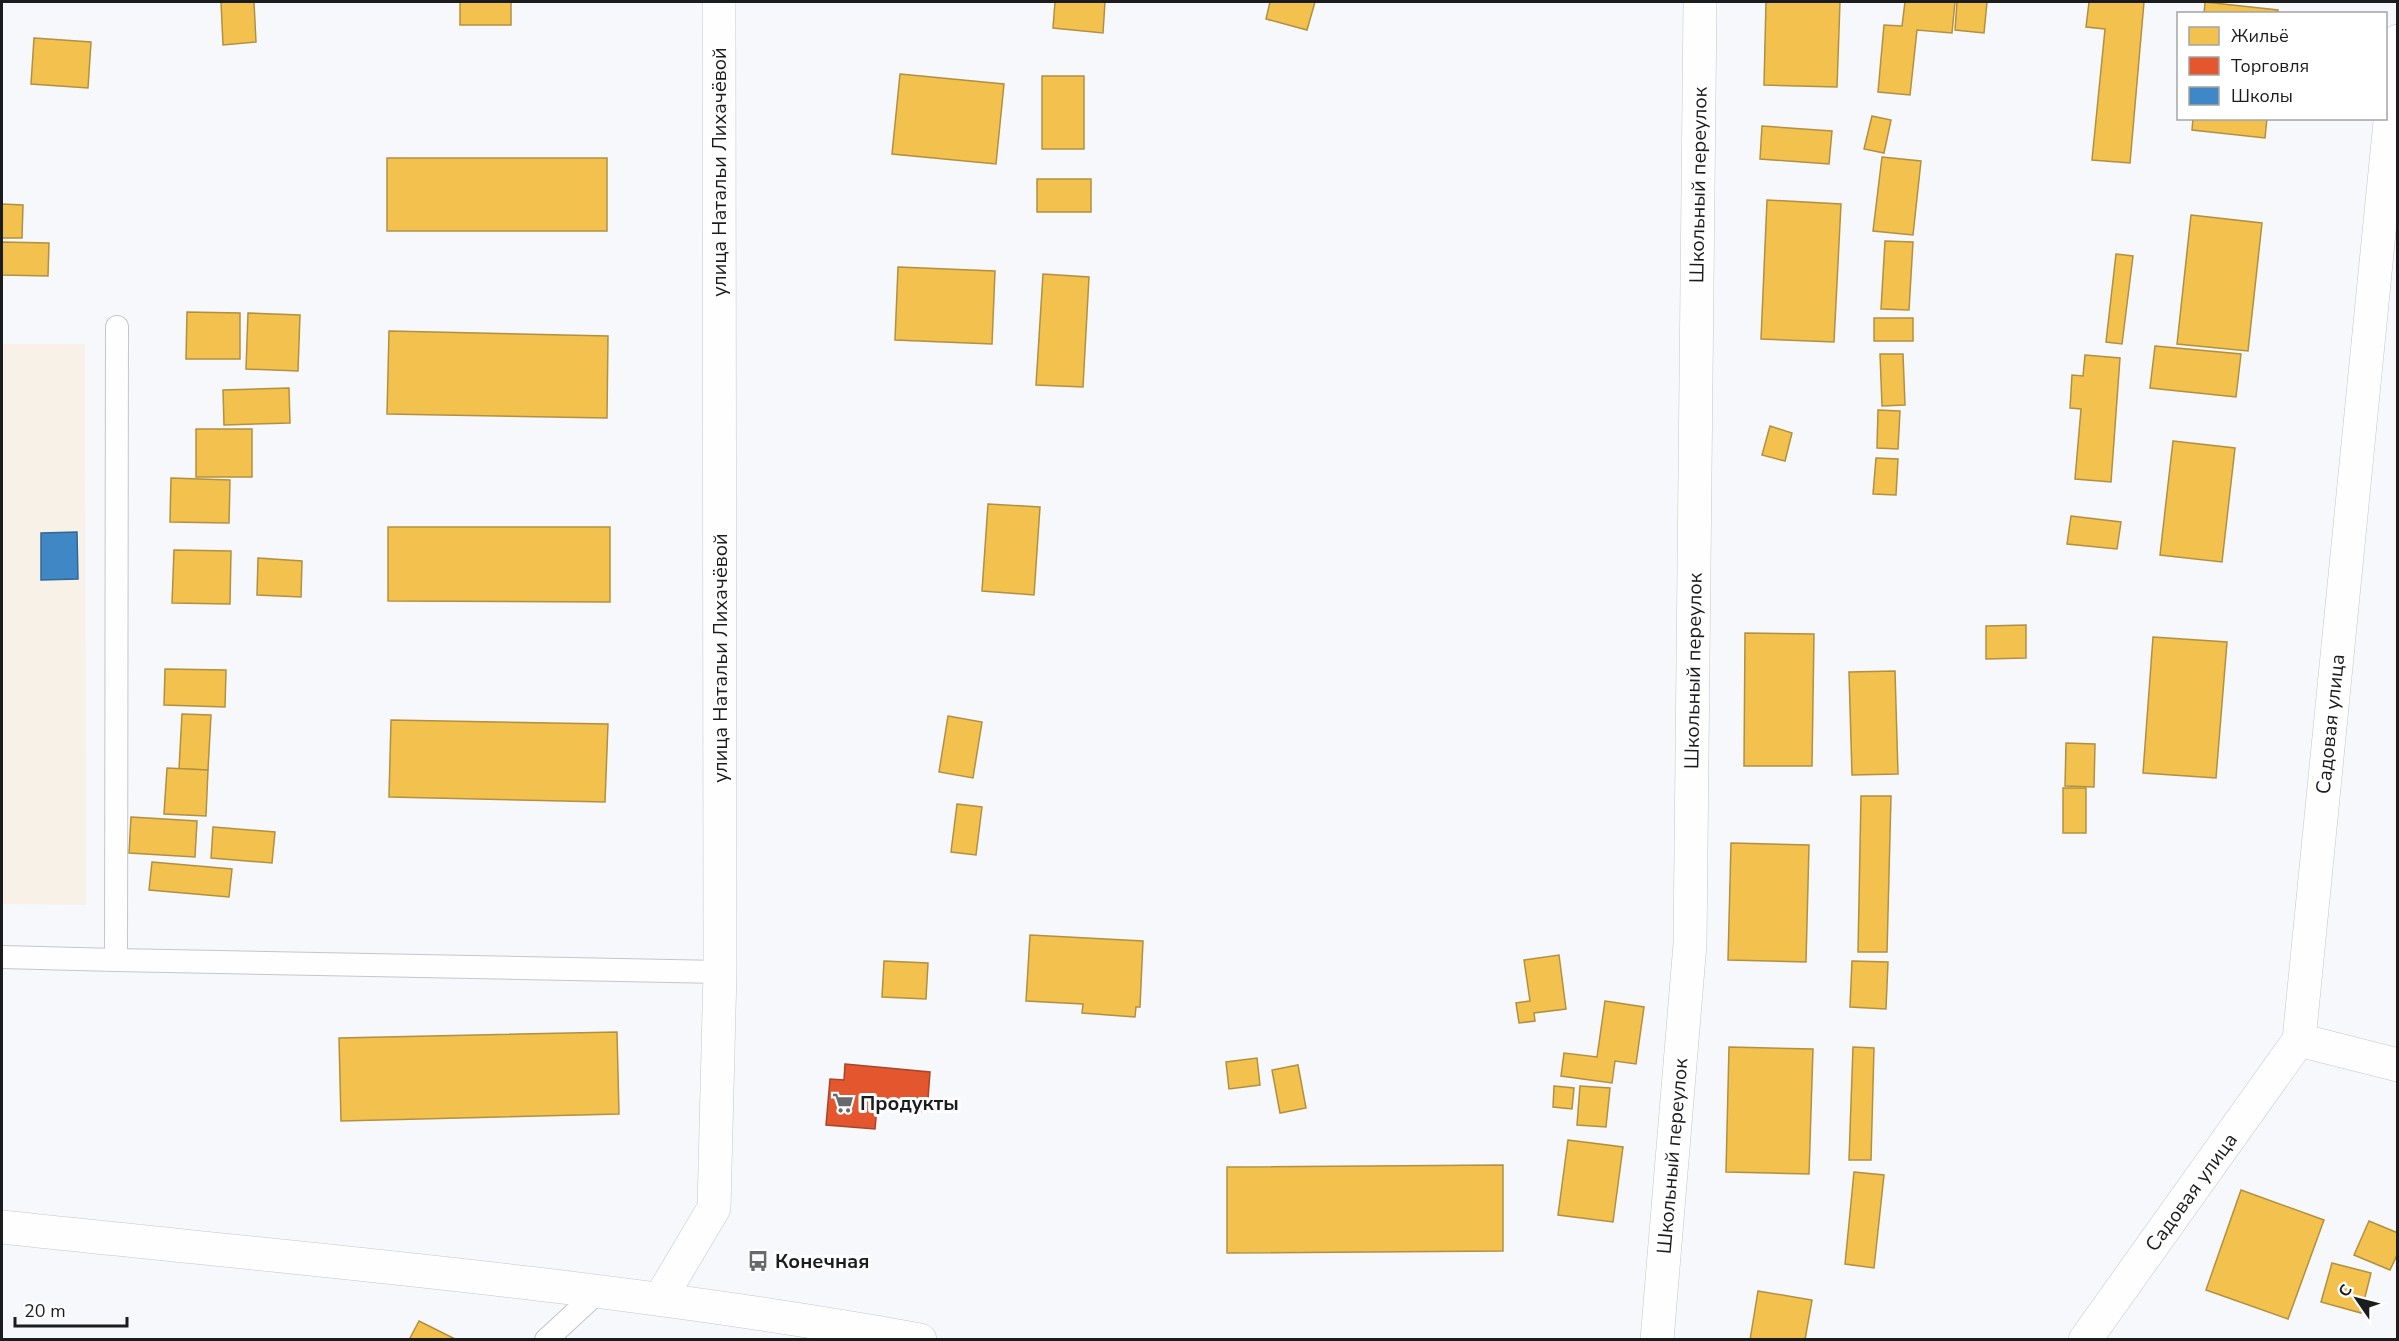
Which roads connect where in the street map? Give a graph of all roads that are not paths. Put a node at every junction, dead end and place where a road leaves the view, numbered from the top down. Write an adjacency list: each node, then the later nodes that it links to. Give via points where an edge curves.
1 (719, 2): 7 (street, улица Натальи Лихачёвой)
2 (1700, 2): 15 (street, Школьный переулок, via 1689,944)
3 (2397, 41): 8 (street, Садовая улица)
4 (117, 327): 6 (lane)
5 (2, 957): 6 (lane)
6 (116, 960): 7 (lane)
7 (720, 972): 12 (street, улица Натальи Лихачёвой, via 714,1208)
8 (2300, 1040): 9 (street); 16 (street, Садовая улица)
9 (2397, 1065)
10 (2, 1227): 11 (street)
11 (600, 1290): 12 (street); 13 (lane)
12 (660, 1299): 14 (street)
13 (546, 1340)
14 (920, 1340)
15 (1658, 1340)
16 (2085, 1340)

